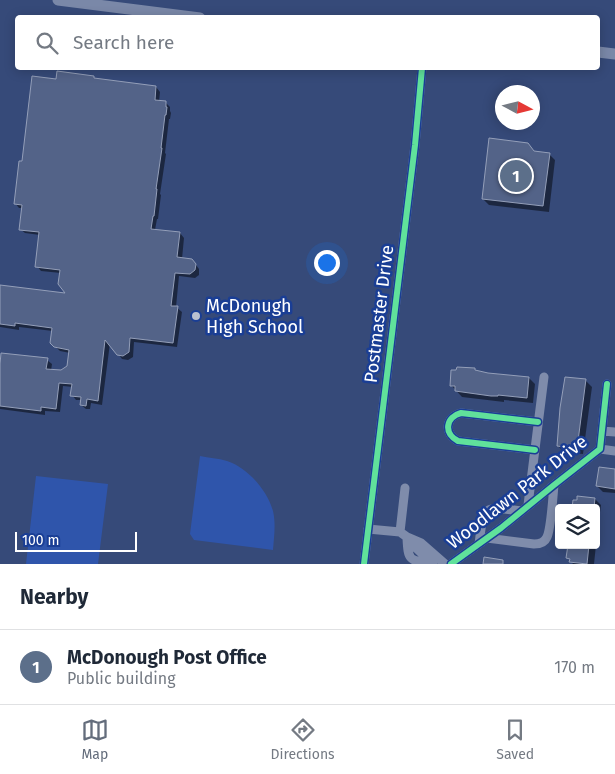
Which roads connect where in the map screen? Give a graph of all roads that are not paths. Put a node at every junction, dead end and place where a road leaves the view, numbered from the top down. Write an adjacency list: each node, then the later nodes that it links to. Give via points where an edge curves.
1 (58, 0): 2 (main road)
2 (105, 3): 3 (main road)
3 (181, 15)
4 (600, 52): 5 (main road)
5 (615, 54)
6 (422, 70): 18 (street, Postmaster Drive)
7 (544, 377): 9 (street, Woodlawn Park Drive)
8 (607, 384): 10 (street, Woodlawn Park Drive)
9 (538, 422): 13 (street, Woodlawn Park Drive); 13 (street, Woodlawn Park Drive, via 461,413 453,417 448,426 451,436 460,442)
10 (602, 431): 11 (street, Woodlawn Park Drive); 12 (street, Woodlawn Park Drive)
11 (615, 432)
12 (600, 449): 14 (street, Woodlawn Park Drive); 15 (street, Woodlawn Park Drive)
13 (535, 450): 17 (street, Woodlawn Park Drive)
14 (615, 451)
15 (554, 485): 17 (street, Woodlawn Park Drive); 20 (street, Woodlawn Park Drive, via 549,533 544,541 534,544)
16 (406, 488): 19 (street)
17 (525, 508): 20 (street, Woodlawn Park Drive); 21 (street, Woodlawn Park Drive, via 488,510 482,517)
18 (368, 529): 19 (street, Woodlawn Park Drive); 23 (street, Postmaster Drive)
19 (403, 535): 22 (street, Woodlawn Park Drive); 24 (street, Woodlawn Park Drive, via 421,542)
20 (487, 538): 21 (street, Woodlawn Park Drive)
21 (478, 544): 25 (street, Woodlawn Park Drive)
22 (432, 563)
23 (364, 564)
24 (445, 564)
25 (451, 564)

